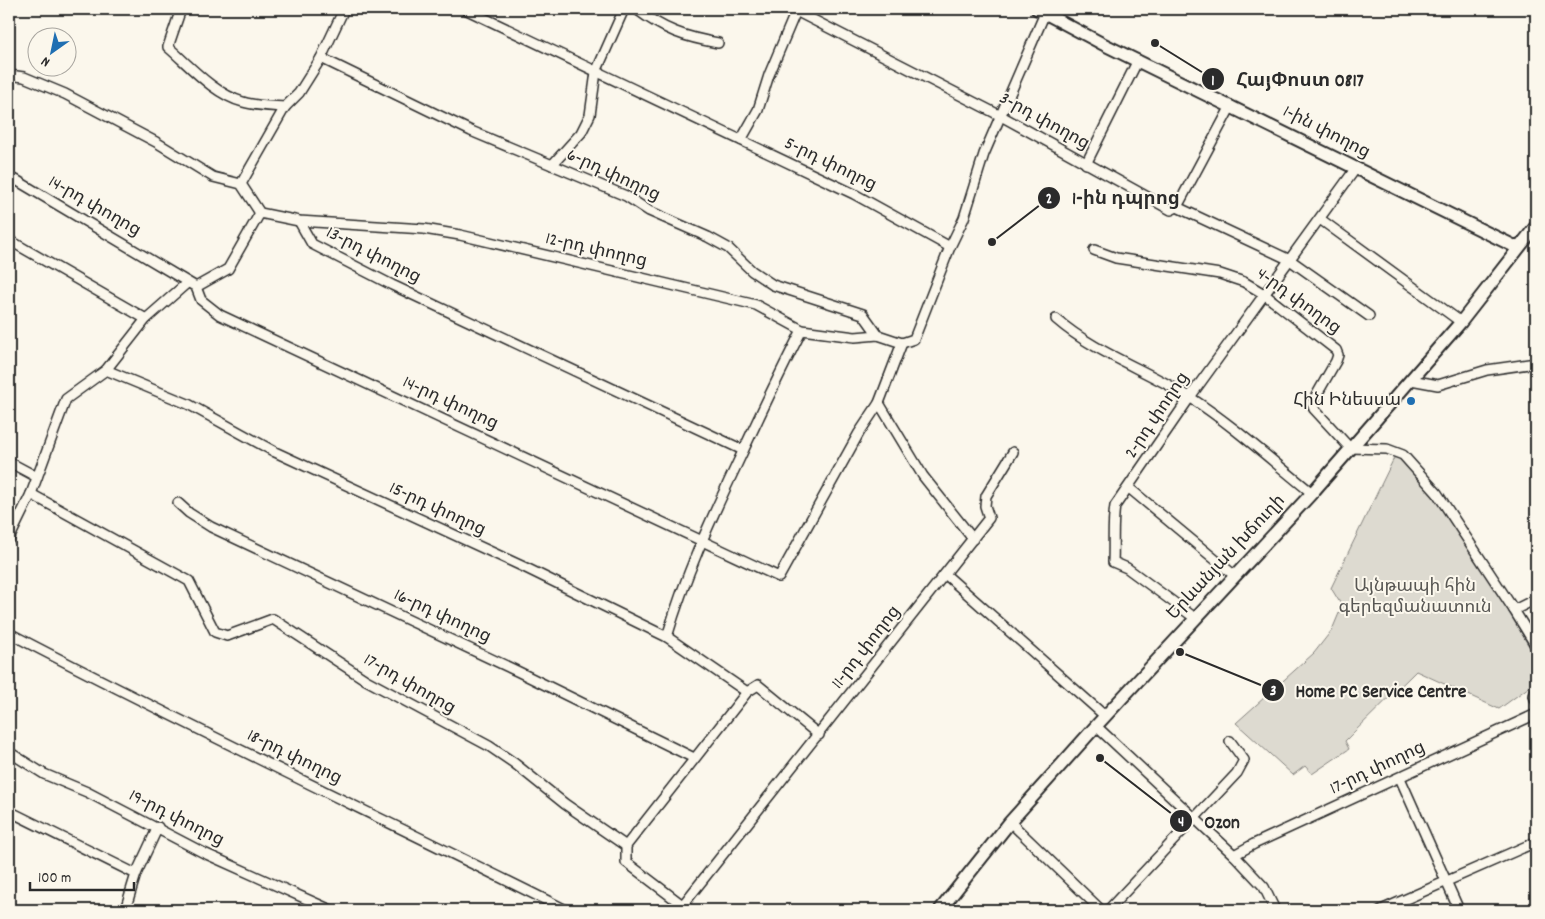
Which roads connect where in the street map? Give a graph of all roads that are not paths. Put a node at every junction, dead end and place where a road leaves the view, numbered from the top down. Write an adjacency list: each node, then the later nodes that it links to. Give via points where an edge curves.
1 (181, 9): 14 (street, via 168,47 231,98 244,103)
2 (344, 9): 9 (street)
3 (466, 9): 11 (street, 5-րդ փողոց)
4 (624, 9): 11 (street)
5 (636, 9): 8 (street, via 679,35)
6 (794, 10): 15 (street, 3-րդ փողոց); 16 (street, via 758,110)
7 (1041, 10): 10 (main road, 1-ին փողոց); 15 (street)
8 (718, 43)
9 (321, 58): 14 (street); 18 (street, 6-րդ փողոց, via 471,131)
10 (1138, 60): 13 (main road, 1-ին փողոց); 17 (street)
11 (596, 72): 16 (street, 5-րդ փողոց); 18 (street, via 590,115 581,133)
12 (9, 75): 21 (street, via 65,94 156,142 213,177)
13 (1231, 106): 19 (main road, 1-ին փողոց); 22 (street)
14 (286, 107): 21 (street)
15 (1001, 116): 17 (street, 3-րդ փողոց); 28 (street, via 984,154 964,218)
16 (741, 140): 28 (street, 5-րդ փողոց, via 854,194)
17 (1086, 164): 22 (street, 3-րդ փողոց, via 1170,210)
18 (552, 165): 40 (street, 6-րդ փողոց, via 708,236 773,285 863,314)
19 (1356, 168): 24 (street, 2-րդ փողոց); 29 (main road, 1-ին փողոց)
20 (9, 178): 32 (street, 14-րդ փողոց)
21 (241, 184): 23 (street)
22 (1178, 206): 31 (street)
23 (260, 212): 25 (street); 33 (street, via 228,269)
24 (1320, 218): 31 (street, 2-րդ փողոց); 38 (street)
25 (299, 221): 39 (street, 12-րդ փողոց, via 424,229 460,235 756,305); 48 (street, 13-րդ փողոց, via 312,244)
26 (1536, 226): 29 (main road, Երևանյան խճուղի)
27 (9, 240): 37 (street)
28 (950, 247): 41 (street, via 914,339)
29 (1518, 248): 38 (main road, Երևանյան խճուղի)
30 (1094, 250): 34 (street, 4-րդ փողոց, via 1116,258 1220,274 1244,282)
31 (1290, 260): 34 (street, 2-րդ փողոց); 35 (street)
32 (187, 283): 33 (street, 14-րդ փողոց); 37 (street)
33 (196, 287): 58 (street, 14-րդ փողոց, via 201,300 220,315 571,478)
34 (1264, 294): 45 (street, 2-րդ փողոց); 47 (street, 4-րդ փողոց, via 1336,350 1336,361 1312,403)
35 (1369, 316)
36 (1056, 319): 45 (street, via 1103,351)
37 (146, 320): 43 (street)
38 (1461, 322): 44 (main road, Երևանյան խճուղի)
39 (802, 330): 40 (street, 12-րդ փողոց, via 855,336); 48 (street)
40 (878, 335): 41 (street)
41 (902, 343): 46 (street)
42 (1536, 363): 44 (street, via 1487,370 1438,385)
43 (106, 370): 51 (street, via 66,399); 65 (street, 15-րդ փողոց, via 188,404 275,452)
44 (1411, 380): 47 (main road, Երևանյան խճուղի)
45 (1190, 397): 52 (street, 2-րդ փողոց); 53 (street)
46 (879, 403): 57 (street, via 923,476); 58 (street, 14-րդ փողոց, via 779,577)
47 (1350, 448): 53 (main road, Երևանյան խճուղի); 62 (street, via 1387,449 1403,456 1437,493)
48 (743, 450): 58 (street)
49 (1013, 452): 57 (street, 11-րդ փողոց, via 986,496 988,518)
50 (9, 462): 51 (street)
51 (37, 477): 54 (street)
52 (1129, 488): 60 (street); 63 (street, 2-րդ փողոց, via 1116,506 1112,526 1113,562 1127,568)
53 (1312, 493): 60 (main road, Երևանյան խճուղի)
54 (31, 494): 56 (street); 83 (street, 17-րդ փողոց, via 189,581 215,632 227,636 273,619 366,680 489,746)
55 (178, 503): 76 (street, 16-րդ փողոց, via 189,514 211,526)
56 (9, 539)
57 (973, 539): 59 (street, 11-րդ փողոց)
58 (700, 542): 65 (street, via 680,590)
59 (945, 574): 71 (street); 73 (street, 11-րդ փողոց)
60 (1235, 576): 63 (main road, Երևանյան խճուղի)
61 (1536, 599): 62 (street)
62 (1514, 610): 66 (street)
63 (1195, 618): 71 (main road, Երևանյան խճուղի)
64 (9, 632): 90 (street, 18-րդ փողոց, via 239,750 382,817)
65 (667, 636): 68 (street, 15-րդ փողոց)
66 (1536, 646)
67 (1536, 690): 69 (street)
68 (747, 692): 73 (street, via 758,685); 76 (street)
69 (1536, 701)
70 (1536, 714): 77 (street, 17-րդ փողոց)
71 (1105, 716): 72 (main road, Երևանյան խճուղի)
72 (1096, 726): 79 (street); 80 (main road, Երևանյան խճուղի)
73 (819, 735): 87 (street, 11-րդ փողոց)
74 (1230, 741): 79 (street, via 1244,760 1237,773)
75 (9, 752): 81 (street, 19-րդ փողոց, via 44,774)
76 (694, 758): 83 (street)
77 (1400, 778): 84 (street, 17-րդ փողոց); 86 (street)
78 (9, 810): 85 (street)
79 (1195, 817): 84 (street); 93 (street)
80 (1010, 822): 91 (main road, Երևանյան խճուղի); 92 (street)
81 (158, 828): 85 (street); 89 (street, 19-րդ փողոց, via 204,853)
82 (1536, 842): 86 (street)
83 (626, 846): 87 (street, 11-րդ փողոց, via 626,862)
84 (1234, 855): 94 (street, via 1264,888)
85 (136, 874): 88 (street)
86 (1447, 882): 95 (street); 96 (street)
87 (686, 908)
88 (125, 910)
89 (331, 910)
90 (566, 910)
91 (940, 910)
92 (1101, 910)
93 (1108, 910)
94 (1275, 910)
95 (1381, 910)
96 (1459, 910)

